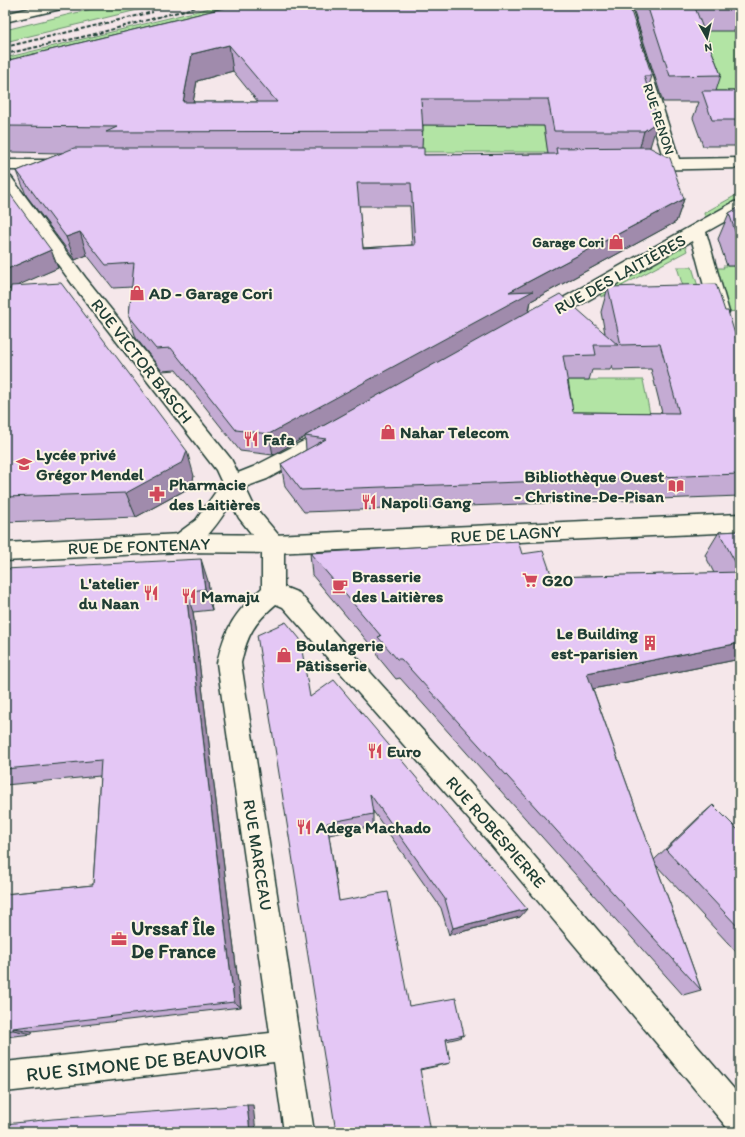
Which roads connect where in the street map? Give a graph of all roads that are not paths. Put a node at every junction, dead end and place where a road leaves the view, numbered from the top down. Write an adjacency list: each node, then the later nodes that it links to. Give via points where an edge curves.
1 (60, 5): 3 (street)
2 (623, 5): 5 (street, RUE RENON)
3 (5, 18)
4 (740, 163): 5 (street)
5 (673, 164): 8 (street)
6 (5, 165): 7 (street)
7 (80, 165)
8 (628, 165)
9 (5, 181): 15 (street, RUE VICTOR BASCH, via 70,285 222,462)
10 (740, 206): 11 (street, RUE DES LAITIÈRES)
11 (697, 230): 12 (street, RUE DES LAITIÈRES); 13 (street)
12 (531, 324)
13 (726, 329)
14 (350, 424): 15 (street, via 264,470)
15 (233, 483): 17 (street, via 204,526); 18 (street, RUE VICTOR BASCH, via 246,512)
16 (740, 523): 18 (street, RUE DE LAGNY)
17 (181, 543): 18 (street, RUE DE FONTENAY); 19 (street, RUE DE FONTENAY)
18 (273, 544): 20 (street)
19 (5, 552)
20 (273, 592): 21 (street, RUE MARCEAU, via 248,616 234,640 229,663); 23 (street, RUE ROBESPIERRE, via 291,600 496,831)
21 (287, 1046): 22 (street, RUE SIMONE DE BEAUVOIR); 24 (street, RUE MARCEAU)
22 (5, 1077)
23 (740, 1119)
24 (299, 1132)

